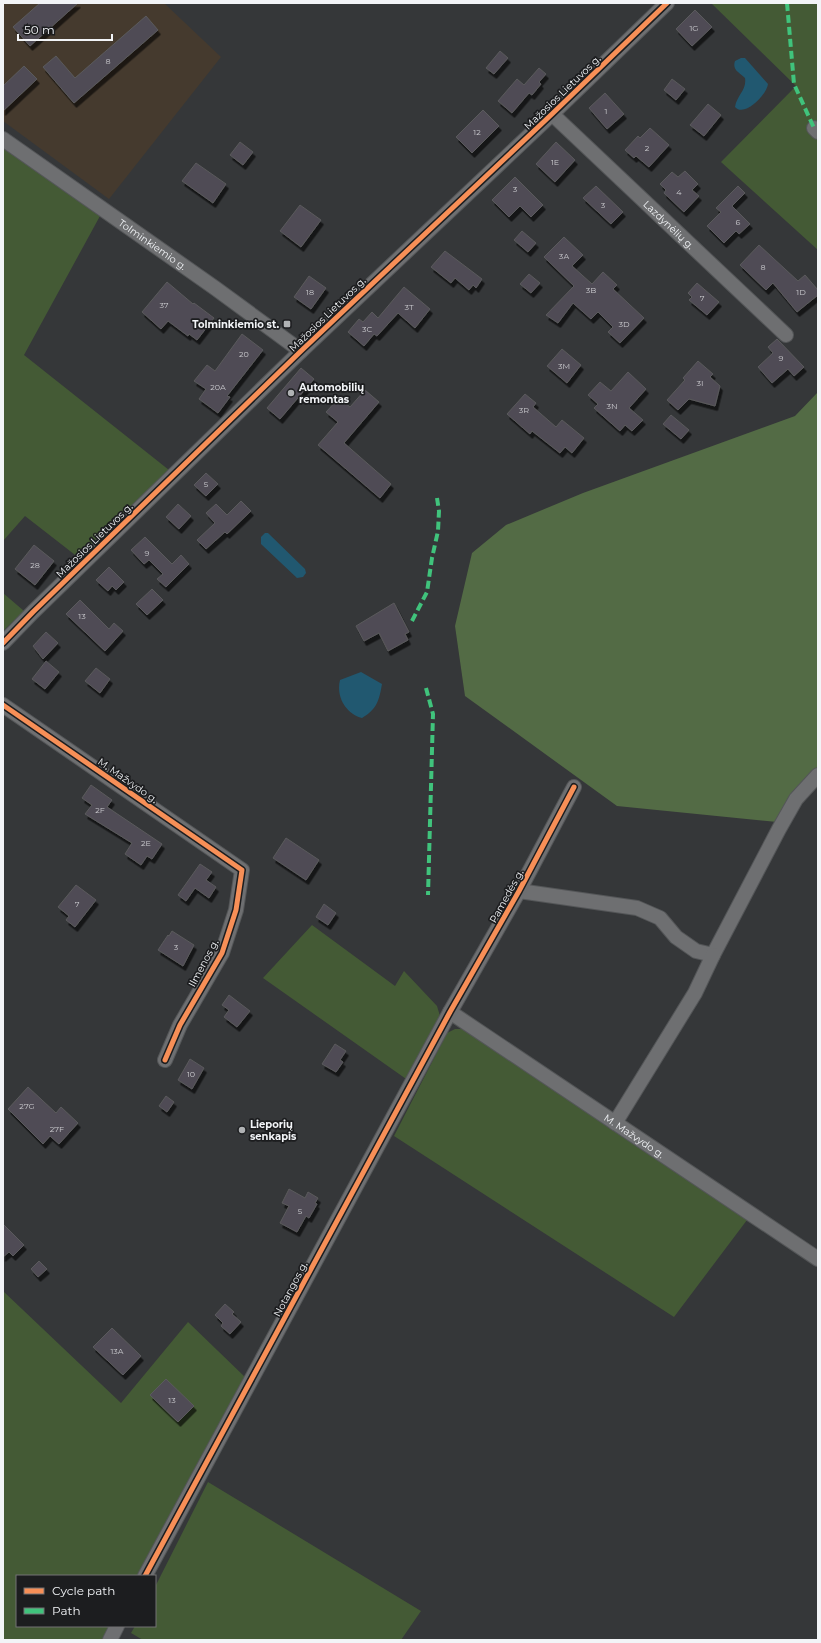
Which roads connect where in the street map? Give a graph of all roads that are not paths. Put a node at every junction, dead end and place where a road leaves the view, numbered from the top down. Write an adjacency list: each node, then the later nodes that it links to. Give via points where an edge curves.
1 (667, 3): 2 (street, Mažosios Lietuvos g.)
2 (552, 114): 4 (street, Lazdynėlių g.); 5 (street, Mažosios Lietuvos g.)
3 (3, 139): 5 (street, Tolminkiemio g., via 216,288)
4 (786, 335)
5 (301, 351): 6 (street, Mažosios Lietuvos g.)
6 (3, 643)
7 (3, 705): 10 (street, M. Mažvydo g.)
8 (818, 775): 12 (street, via 796,799)
9 (574, 787): 11 (street, Pamedės g.)
10 (242, 870): 14 (street, Ilmenos g., via 236,910 222,952 180,1025)
11 (519, 891): 12 (street, via 638,908 660,918 676,937 696,951); 13 (street, Pamedės g.)
12 (713, 955): 15 (street, via 695,993)
13 (450, 1012): 15 (street, M. Mažvydo g.); 17 (street, Notangos g.)
14 (165, 1060)
15 (615, 1123): 16 (street, M. Mažvydo g.)
16 (818, 1259)
17 (146, 1575)
18 (117, 1627): 19 (street)
19 (110, 1640)

